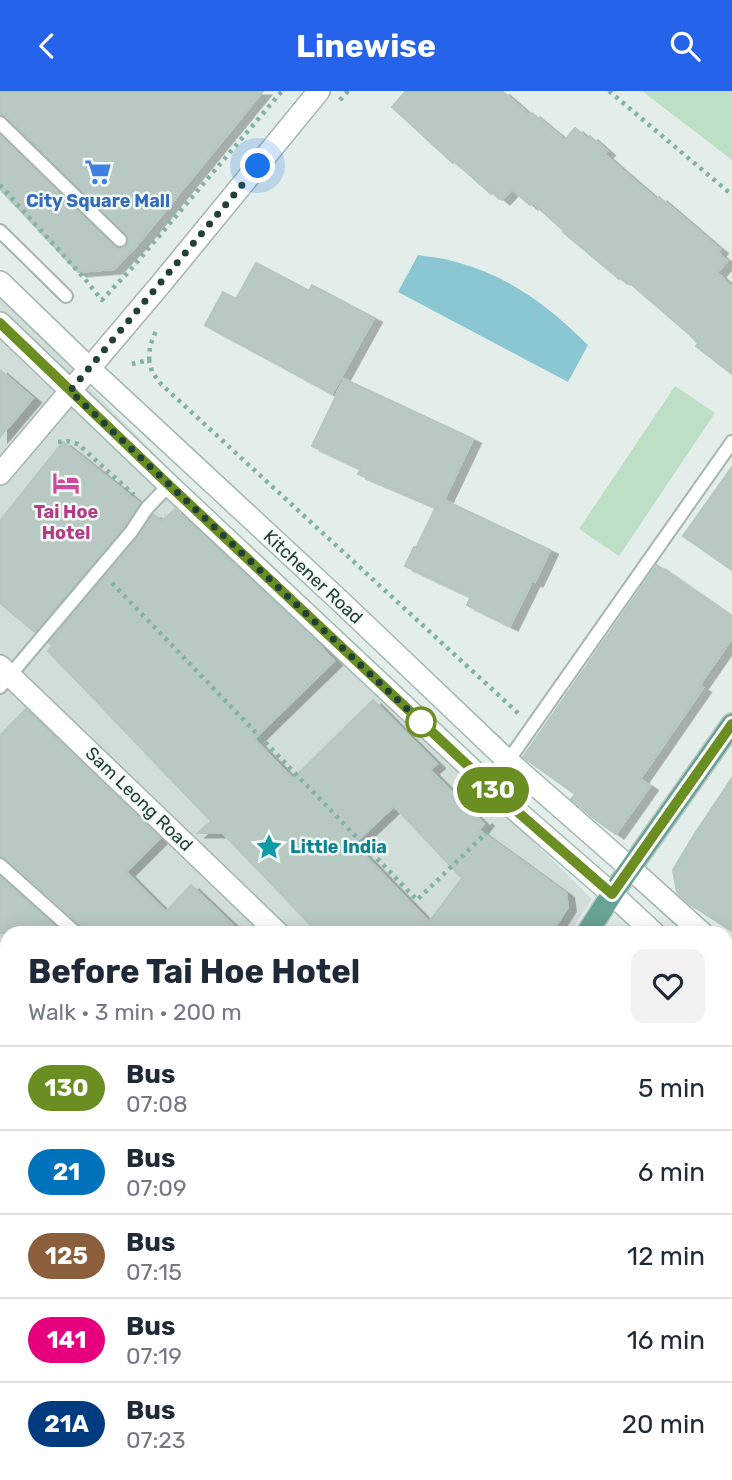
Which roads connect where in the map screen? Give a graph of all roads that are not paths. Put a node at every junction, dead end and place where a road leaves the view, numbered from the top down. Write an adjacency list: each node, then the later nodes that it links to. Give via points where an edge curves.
1 (319, 91): 8 (street)
2 (0, 123): 4 (lane)
3 (0, 231): 6 (lane)
4 (120, 240)
5 (0, 282): 8 (street, Kitchener Road)
6 (66, 296)
7 (0, 323): 9 (street, Kitchener Road)
8 (89, 368): 9 (street); 15 (street, Kitchener Road)
9 (70, 391): 11 (street); 12 (street, Kitchener Road)
10 (732, 442): 15 (lane)
11 (0, 474)
12 (169, 485): 13 (lane); 18 (street, Kitchener Road, via 512,807)
13 (3, 676): 20 (street, Sam Leong Road)
14 (732, 724): 17 (main road)
15 (508, 761): 17 (street, Kitchener Road)
16 (0, 865): 19 (lane)
17 (630, 868): 18 (main road); 23 (street, Kitchener Road)
18 (612, 894): 21 (main road); 22 (street, Kitchener Road)
19 (68, 926)
20 (271, 926)
21 (591, 926)
22 (646, 926)
23 (694, 926)

